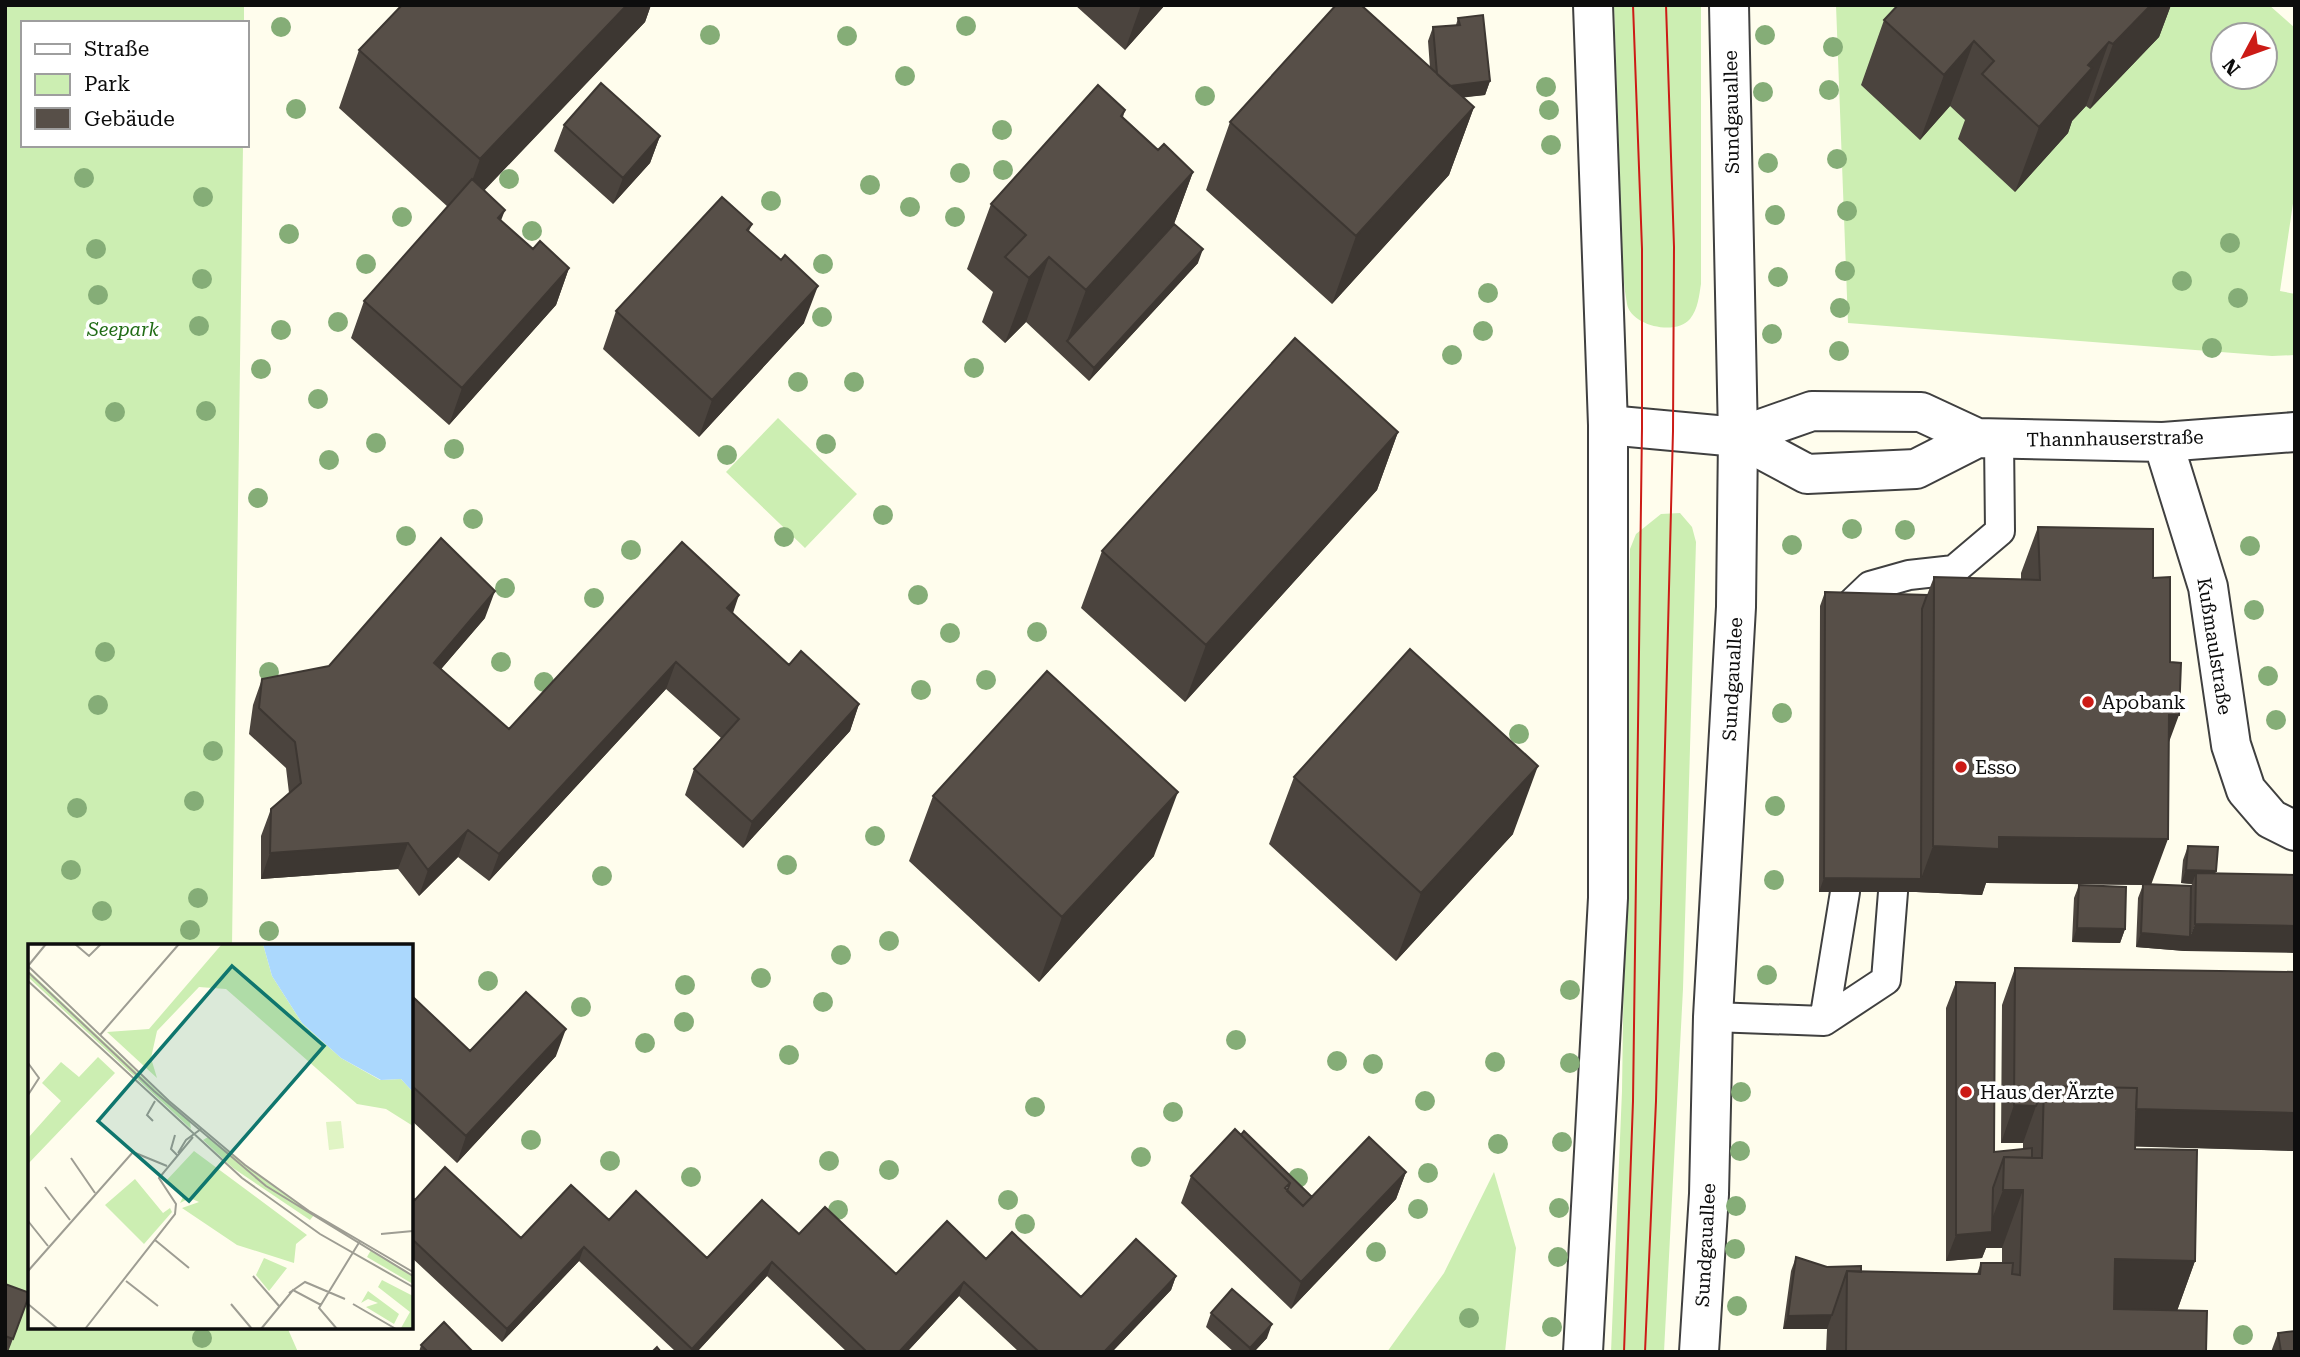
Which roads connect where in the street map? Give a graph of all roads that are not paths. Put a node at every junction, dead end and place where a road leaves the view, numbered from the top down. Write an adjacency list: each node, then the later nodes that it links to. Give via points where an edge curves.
1 (1593, 5): 3 (street)
2 (1730, 5): 5 (street, Sundgauallee)
3 (1608, 425): 5 (street, Thannhauserstraße); 16 (street, via 1608,898)
4 (2295, 432): 7 (street, Thannhauserstraße)
5 (1738, 437): 6 (street, Thannhauserstraße, via 1812,411 1884,411 1921,412); 6 (street, Thannhauserstraße, via 1807,474 1916,469); 14 (street, Sundgauallee, via 1736,607)
6 (1988, 439): 7 (street, Thannhauserstraße); 8 (lane, via 2000,531 1954,570)
7 (2163, 442): 11 (street, Kußmaulstraße, via 2208,587 2231,745 2246,790 2271,819)
8 (1909, 576): 9 (lane, via 1870,586); 10 (lane)
9 (1848, 607)
10 (1897, 609)
11 (2295, 831)
12 (1845, 892): 15 (lane)
13 (1893, 892): 15 (lane, via 1886,981)
14 (1713, 1017): 15 (lane); 17 (street, Sundgauallee)
15 (1824, 1021)
16 (1583, 1352)
17 (1699, 1352)

